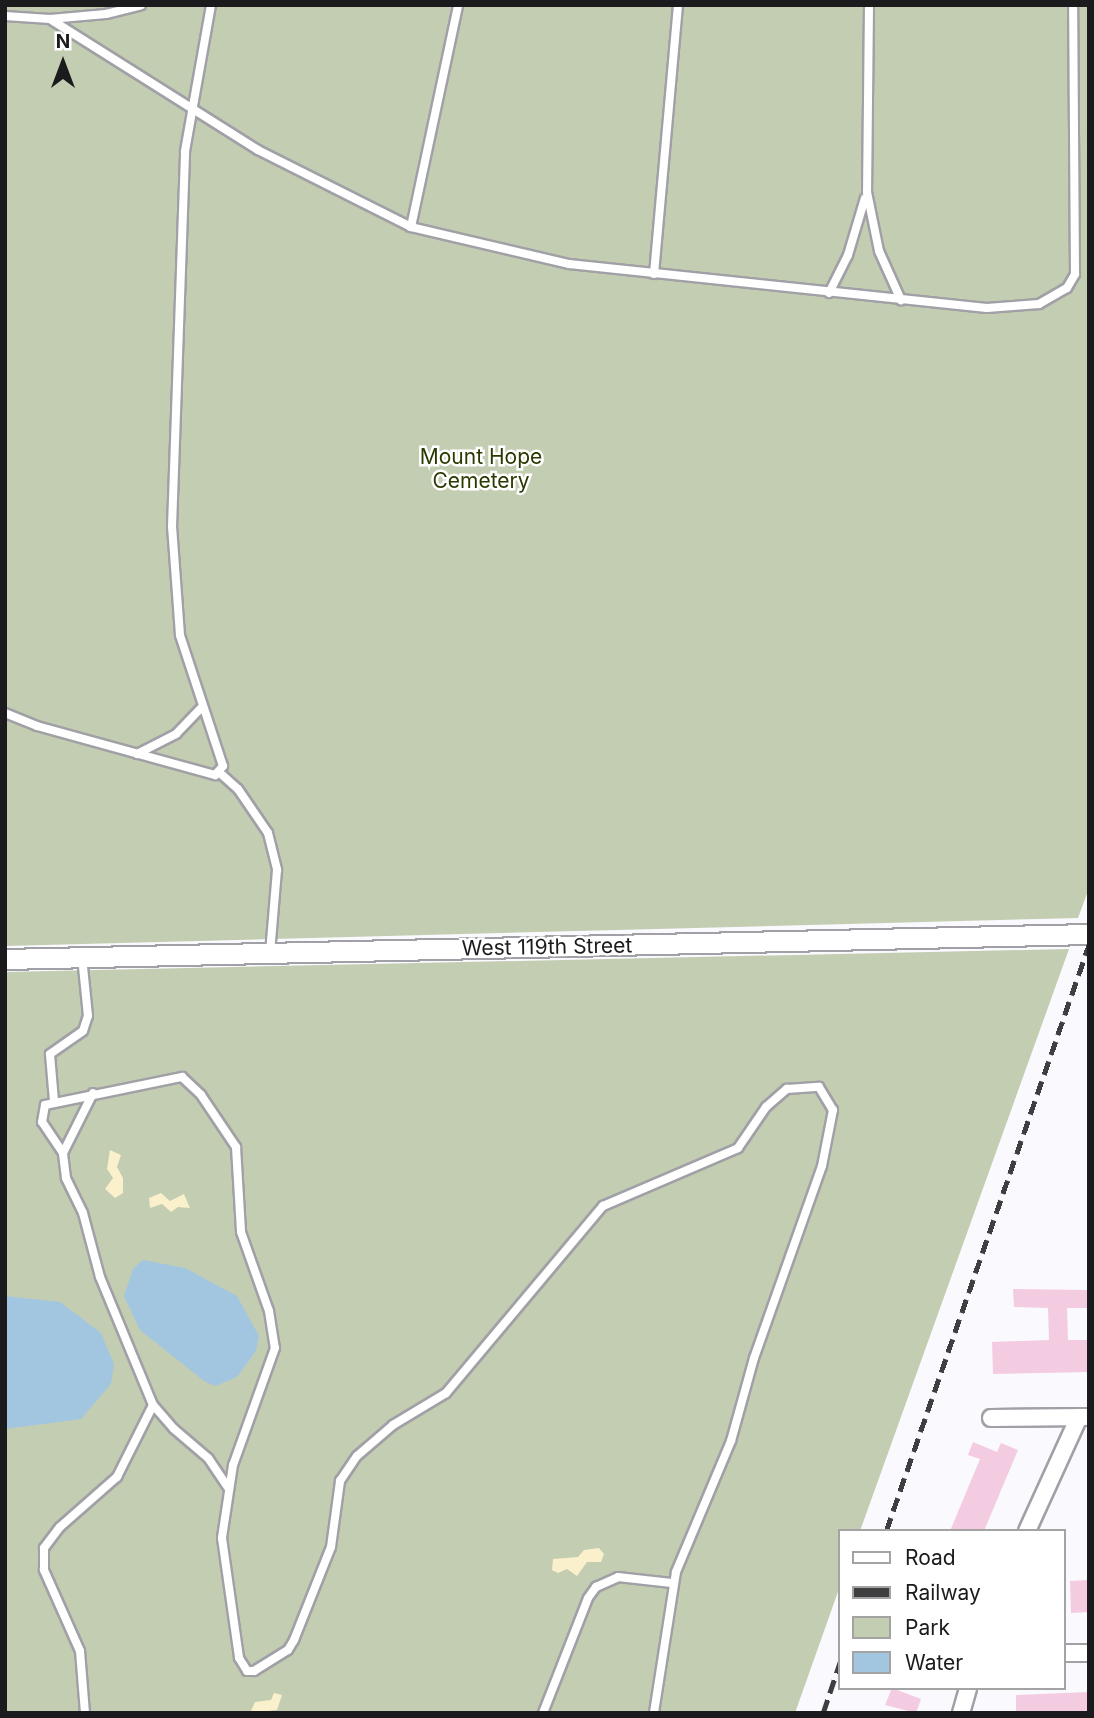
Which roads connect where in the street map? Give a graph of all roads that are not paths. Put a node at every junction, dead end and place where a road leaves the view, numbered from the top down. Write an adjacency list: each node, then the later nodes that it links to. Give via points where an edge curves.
1 (141, 5): 8 (lane, via 106,14)
2 (211, 5): 9 (lane)
3 (458, 5): 11 (lane)
4 (678, 5): 12 (lane)
5 (869, 5): 10 (lane)
6 (1073, 5): 14 (lane, via 1078,258 1067,288 1029,306 987,308)
7 (5, 16): 8 (lane)
8 (50, 19): 9 (lane)
9 (190, 107): 11 (lane, via 313,180); 15 (lane, via 182,206 172,527 180,635)
10 (867, 192): 13 (lane, via 848,255); 14 (lane, via 879,251)
11 (411, 227): 12 (lane, via 520,255)
12 (654, 274): 13 (lane)
13 (829, 293): 14 (lane)
14 (901, 300)
15 (200, 709): 17 (lane, via 176,734); 18 (lane, via 221,758)
16 (5, 713): 17 (lane)
17 (137, 754): 18 (lane)
18 (220, 773): 20 (lane, via 238,789 268,833 276,870)
19 (1089, 934): 20 (street, West 119th Street)
20 (270, 953): 21 (street, West 119th Street)
21 (82, 957): 22 (street, West 119th Street); 24 (lane, via 88,1016 83,1031 50,1054)
22 (5, 959)
23 (94, 1093): 24 (lane); 25 (lane); 29 (lane, via 181,1077 201,1095 236,1147 240,1232 269,1311 275,1348)
24 (54, 1101): 25 (lane, via 45,1105 40,1116)
25 (63, 1153): 26 (lane, via 66,1178 83,1213 100,1277)
26 (153, 1405): 29 (lane, via 208,1458); 35 (lane, via 117,1477 60,1527 44,1548 44,1570 80,1651)
27 (1084, 1417): 28 (street); 30 (street)
28 (991, 1418)
29 (229, 1489): 31 (lane, via 224,1550 239,1658 242,1666 254,1671 288,1650 294,1640 331,1547 340,1481 357,1456 393,1425 453,1386 603,1206 738,1148 766,1107 787,1089 819,1087 831,1101 832,1121 811,1203 754,1358 731,1441)
30 (1028, 1529)
31 (673, 1583): 36 (lane, via 618,1577 596,1587); 37 (lane)
32 (1066, 1653): 33 (street)
33 (1089, 1653)
34 (967, 1690): 38 (street)
35 (85, 1713)
36 (543, 1713)
37 (654, 1713)
38 (961, 1713)

